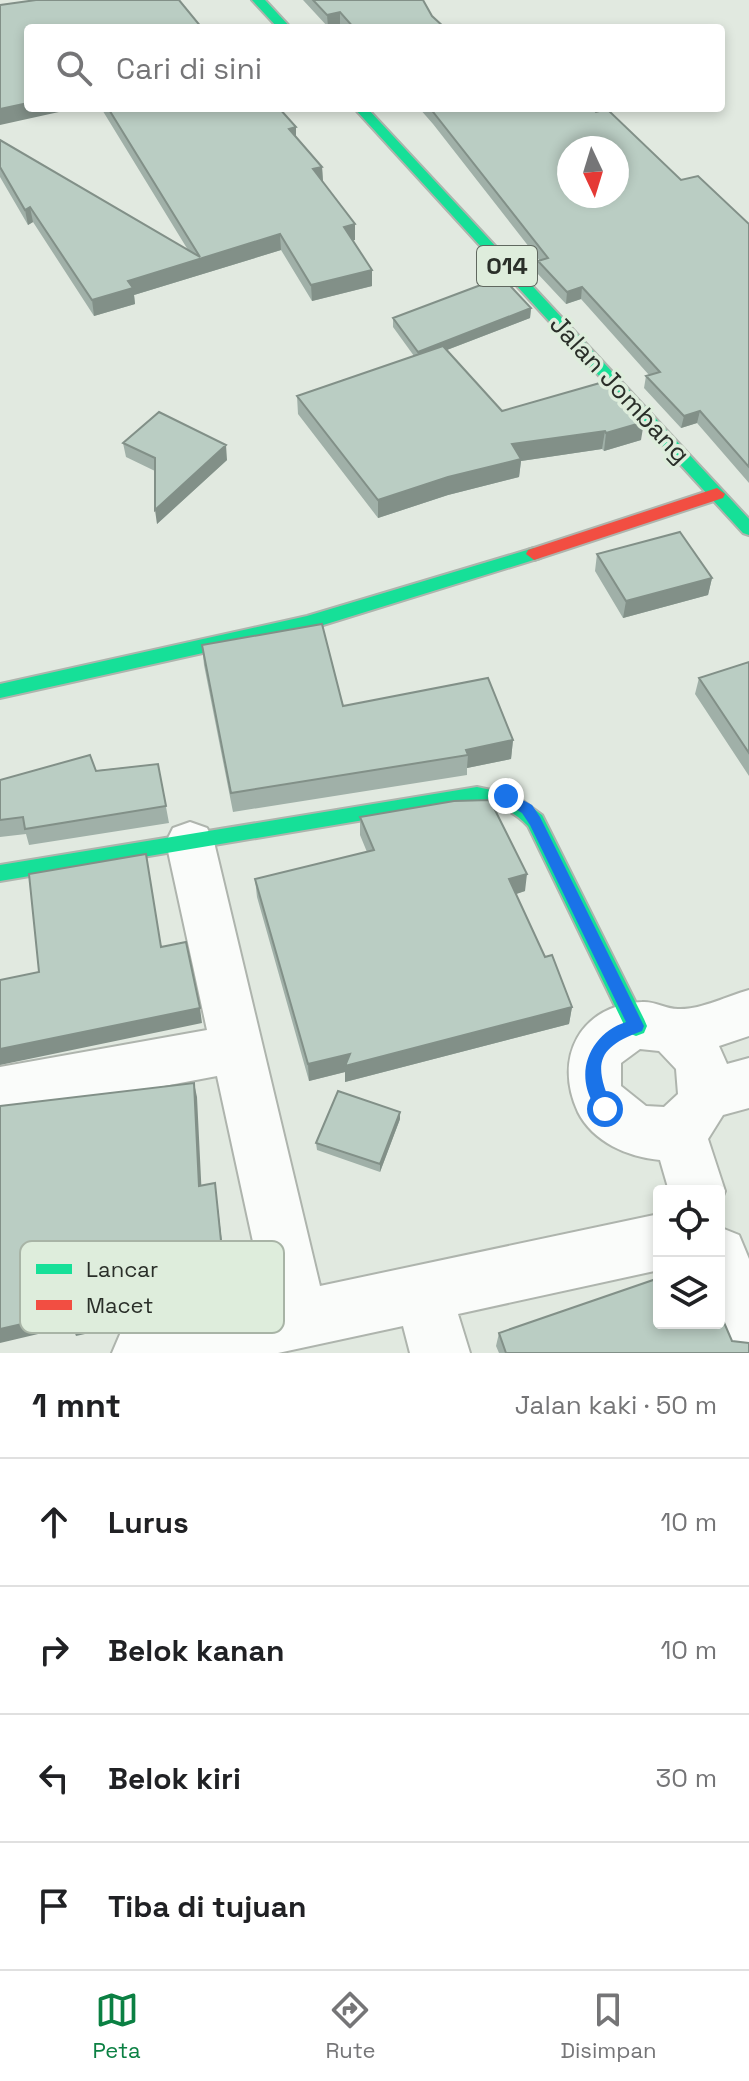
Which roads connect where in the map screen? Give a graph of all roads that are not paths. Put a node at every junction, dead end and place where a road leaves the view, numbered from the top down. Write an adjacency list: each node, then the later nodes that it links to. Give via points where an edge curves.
1 (258, 0): 2 (street)
2 (281, 24)
3 (364, 112): 4 (street, Jalan Jombang / 014)
4 (713, 489): 5 (street, Jalan Jombang / 014); 6 (street, via 426,589 307,623)
5 (749, 529)
6 (0, 691)
7 (190, 842): 8 (street); 10 (street, via 453,797 506,796 535,821); 11 (street)
8 (0, 873)
9 (749, 1013): 10 (street)
10 (656, 1030): 13 (street, via 692,1044 710,1076); 13 (street, via 619,1031 605,1042 595,1057 595,1092 613,1115 638,1131 658,1134)
11 (238, 1048): 12 (street); 15 (street)
12 (0, 1092)
13 (712, 1103): 14 (street)
14 (698, 1185)
15 (281, 1241)
16 (653, 1243): 19 (street)
17 (284, 1253): 20 (street)
18 (720, 1257): 22 (street)
19 (422, 1291): 20 (street); 25 (street)
20 (299, 1320): 21 (street)
21 (284, 1323)
22 (749, 1332)
23 (237, 1333): 24 (street)
24 (142, 1353)
25 (440, 1353)

